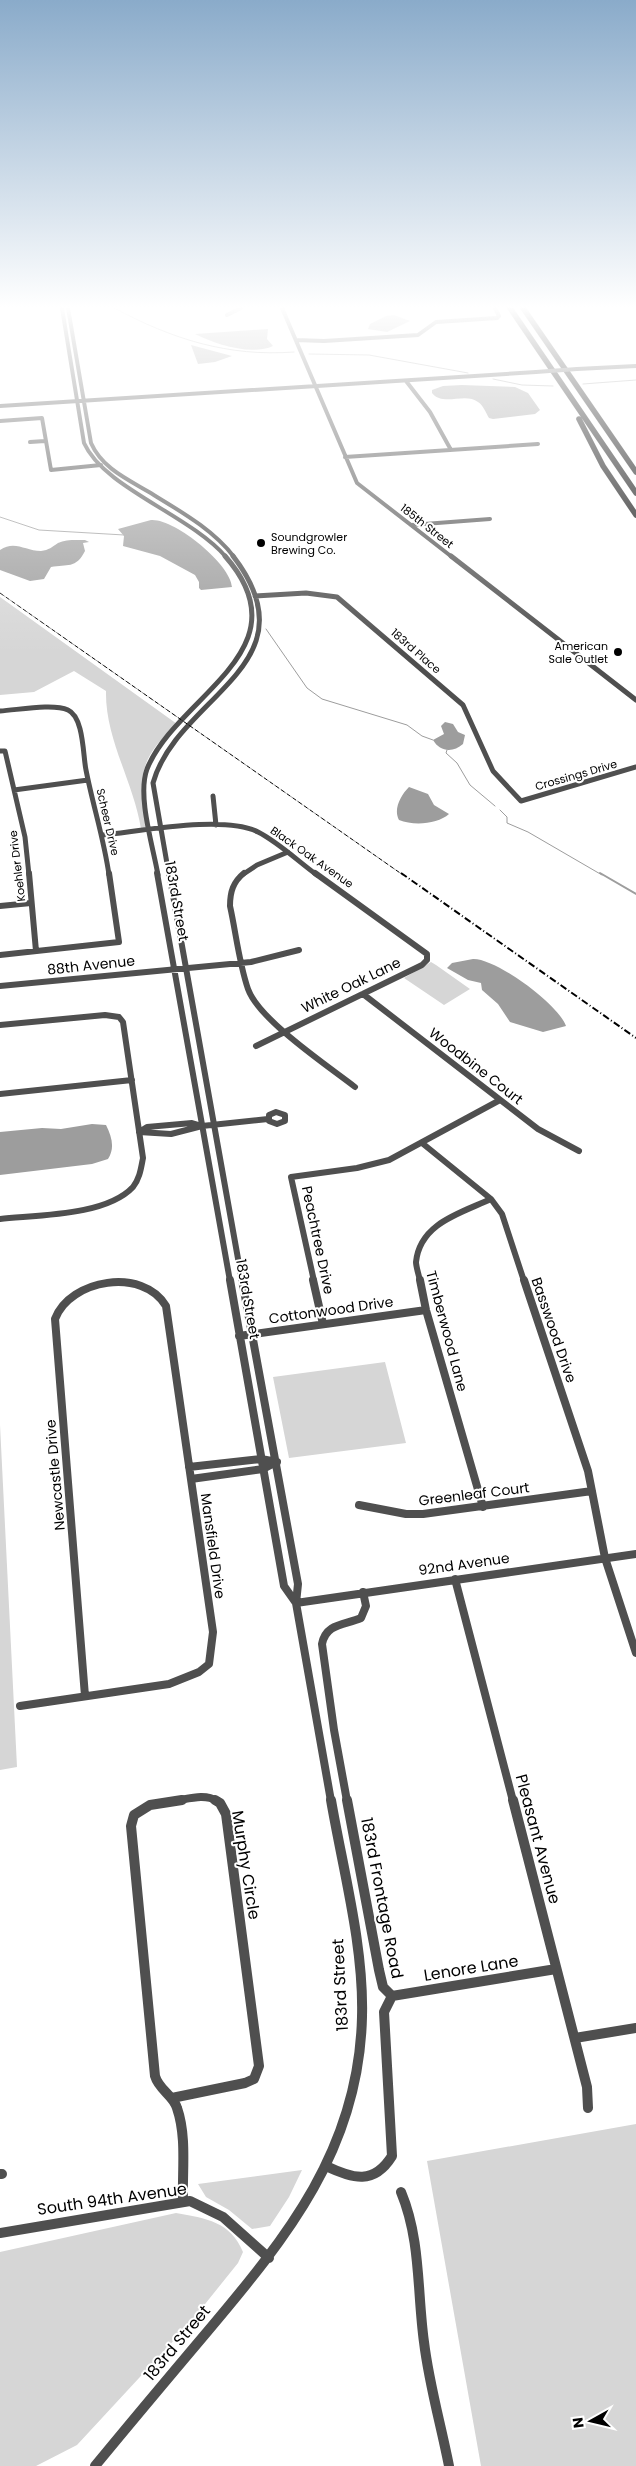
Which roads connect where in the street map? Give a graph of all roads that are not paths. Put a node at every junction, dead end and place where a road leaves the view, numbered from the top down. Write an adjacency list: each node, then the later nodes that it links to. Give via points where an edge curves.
1 (43, 423): 9 (street)
2 (81, 423): 15 (street, 183rd Street, via 84,443)
3 (88, 423): 14 (street, 183rd Street, via 95,453)
4 (331, 423): 13 (street, 185th Street)
5 (436, 423): 12 (street)
6 (580, 423): 18 (highway)
7 (589, 423): 17 (highway)
8 (602, 423): 16 (highway)
9 (46, 441): 10 (street); 15 (street, via 51,470)
10 (30, 442)
11 (538, 444): 12 (street)
12 (451, 450): 13 (street)
13 (345, 457): 20 (street, 185th Street, via 357,482)
14 (105, 464): 15 (street); 21 (street, 183rd Street, via 216,538 243,565)
15 (98, 465): 22 (street, 183rd Street, via 214,542 239,572)
16 (636, 472)
17 (636, 493)
18 (636, 514)
19 (490, 519): 20 (street)
20 (411, 525): 23 (street, 185th Street)
21 (258, 596): 22 (street, 183rd Place); 30 (street, 183rd Place, via 317,592 337,597 463,705 490,766 502,784); 32 (street, 183rd Street, via 259,628 242,670 177,736 160,760 153,783)
22 (249, 597): 33 (street, 183rd Street, via 252,619 240,657 225,679 166,737 146,768 143,792)
23 (636, 700)
24 (0, 711): 27 (street, Scheer Drive, via 53,707 69,710 74,715 85,749)
25 (2, 751): 28 (street, Koehler Drive)
26 (636, 767): 30 (street, Crossings Drive)
27 (88, 780): 28 (street); 34 (street, Scheer Drive)
28 (14, 790): 36 (street, Koehler Drive, via 25,837)
29 (213, 796): 31 (street)
30 (521, 801)
31 (216, 825): 32 (street, Black Oak Avenue); 35 (street, Black Oak Avenue, via 258,832)
32 (160, 830): 33 (street, Black Oak Avenue); 43 (street, 183rd Street)
33 (150, 831): 34 (street, Black Oak Avenue); 44 (street, 183rd Street)
34 (103, 835): 39 (street, Scheer Drive, via 119,942)
35 (288, 852): 41 (street, Black Oak Avenue, via 421,948); 42 (street, via 248,870 237,878 231,888 229,897)
36 (31, 904): 37 (street); 39 (street, Koehler Drive)
37 (0, 906)
38 (299, 950): 42 (street, 88th Avenue)
39 (36, 951): 40 (street)
40 (0, 954)
41 (427, 960): 46 (street, White Oak Lane)
42 (243, 962): 43 (street, 88th Avenue); 48 (street, via 251,997)
43 (185, 969): 44 (street, 88th Avenue); 55 (street, 183rd Street)
44 (174, 970): 45 (street, 88th Avenue); 56 (street, 183rd Street)
45 (0, 986)
46 (363, 994): 48 (street, White Oak Lane); 53 (street, Woodbine Court)
47 (0, 1025): 50 (street, via 115,1015 123,1022)
48 (284, 1031): 49 (street, White Oak Lane); 51 (street)
49 (256, 1046)
50 (132, 1080): 52 (street); 57 (street)
51 (355, 1087)
52 (0, 1094)
53 (500, 1100): 58 (street, Peachtree Drive); 59 (street, Woodbine Court, via 538,1129)
54 (268, 1118): 55 (street)
55 (214, 1125): 56 (street); 65 (street, 183rd Street)
56 (202, 1126): 57 (street, via 192,1123 147,1127); 66 (street, 183rd Street)
57 (139, 1132): 61 (street, via 140,1175 132,1189 119,1199 92,1208)
58 (422, 1143): 60 (street, Basswood Drive); 64 (street, Peachtree Drive, via 379,1163 291,1177)
59 (579, 1151)
60 (491, 1199): 63 (street, Timberwood Lane, via 435,1225 425,1237 416,1262); 72 (street, Basswood Drive, via 502,1214)
61 (0, 1219)
62 (106, 1285): 69 (street, Mansfield Drive, via 140,1285 157,1293 166,1306); 81 (street, Newcastle Drive, via 86,1288 72,1295 59,1308 55,1319)
63 (426, 1310): 64 (street, Cottonwood Drive); 74 (street, Timberwood Lane)
64 (323, 1324): 65 (street, Cottonwood Drive)
65 (253, 1334): 66 (street, Cottonwood Drive); 68 (street, 183rd Street)
66 (239, 1336): 67 (street, 183rd Street)
67 (261, 1459): 68 (street); 69 (street); 70 (street, 183rd Street)
68 (277, 1462): 70 (street); 79 (street, 183rd Street, via 298,1584)
69 (189, 1467): 71 (street, Mansfield Drive)
70 (262, 1469): 71 (street); 79 (street, 183rd Street, via 284,1586)
71 (191, 1479): 81 (street, Mansfield Drive, via 213,1632 209,1664 176,1682)
72 (592, 1491): 74 (street, Greenleaf Court); 76 (street, Basswood Drive)
73 (359, 1506): 74 (street, Greenleaf Court, via 406,1514)
74 (483, 1507)
75 (636, 1554): 76 (street, 92nd Avenue)
76 (604, 1558): 77 (street, 92nd Avenue); 80 (street, Basswood Drive)
77 (455, 1579): 78 (street, 92nd Avenue); 83 (street, Pleasant Avenue)
78 (363, 1592): 79 (street, 92nd Avenue); 84 (street, 183rd Frontage Road, via 366,1606 361,1618 330,1628 322,1638 322,1644 334,1730 378,1970 383,1987)
79 (296, 1603): 89 (street, 183rd Street, via 358,1954 362,2017 347,2110)
80 (636, 1653)
81 (85, 1696): 82 (street, Mansfield Drive)
82 (20, 1706)
83 (556, 1969): 84 (street, Lenore Lane); 86 (street, Pleasant Avenue)
84 (392, 1996): 89 (street, 183rd Frontage Road, via 384,2012 392,2156 387,2167 378,2174 346,2176)
85 (636, 2028): 86 (street)
86 (575, 2038): 88 (street, Pleasant Avenue, via 587,2087)
87 (172, 2098): 87 (street, Murphy Circle, via 160,2090 155,2076 132,1819 136,1812 150,1805 211,1797 220,1803 226,1814 259,2066 254,2079 245,2083); 91 (street, Murphy Circle, via 181,2124)
88 (588, 2108)
89 (326, 2166): 93 (street, 183rd Street, via 305,2205)
90 (401, 2192): 95 (street, via 409,2207 419,2271 422,2329)
91 (183, 2202): 92 (street, South 94th Avenue); 93 (street, South 94th Avenue, via 206,2206 222,2215)
92 (0, 2233)
93 (269, 2258): 94 (street, 183rd Street)
94 (95, 2466)
95 (449, 2466)

